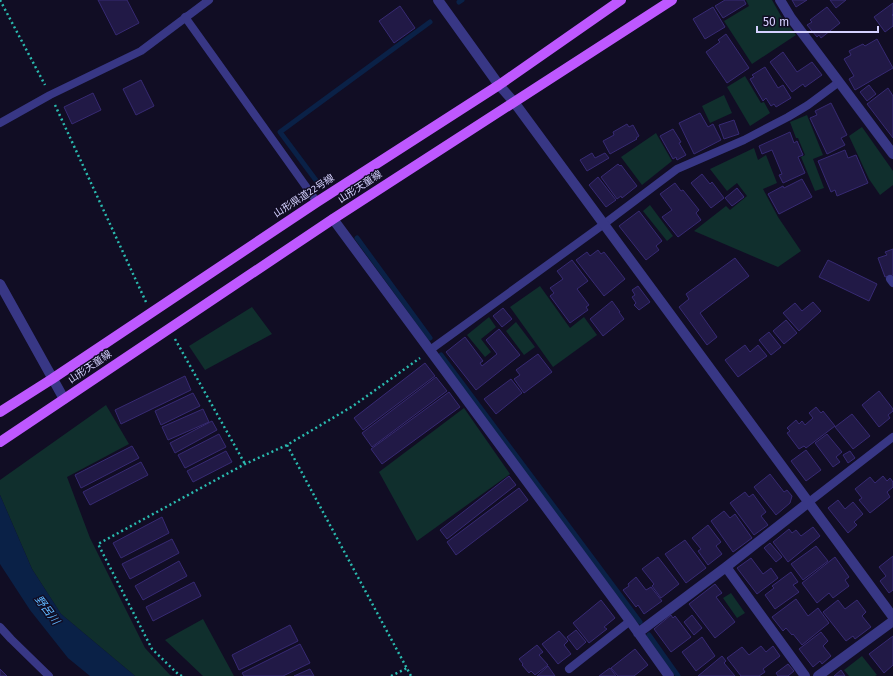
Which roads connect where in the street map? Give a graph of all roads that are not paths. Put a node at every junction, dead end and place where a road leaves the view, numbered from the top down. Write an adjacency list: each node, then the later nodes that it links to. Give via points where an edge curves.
1 (209, 0): 6 (lane)
2 (438, 0): 8 (street)
3 (621, 0): 8 (main road, 山形県道22号線)
4 (672, 0): 9 (main road, 山形天童線)
5 (780, 0): 7 (street)
6 (185, 17): 10 (lane, via 141,51 50,95); 12 (lane)
7 (839, 82): 11 (street); 14 (lane, via 788,117 744,140 677,169)
8 (499, 85): 9 (street); 12 (main road, 山形県道22号線)
9 (514, 102): 13 (main road, 山形天童線); 14 (street)
10 (0, 123)
11 (893, 154)
12 (317, 202): 17 (main road, 山形県道22号線)
13 (333, 219): 16 (street); 18 (main road, 山形天童線)
14 (604, 224): 16 (lane); 22 (street)
15 (0, 284): 17 (street)
16 (430, 350): 25 (street)
17 (52, 379): 18 (street); 19 (main road, 山形県道22号線)
18 (64, 399): 21 (main road)
19 (0, 412)
20 (893, 437): 22 (lane)
21 (3, 440)
22 (809, 502): 23 (street); 24 (street)
23 (726, 567): 28 (street); 32 (street)
24 (893, 617)
25 (630, 621): 28 (street); 29 (lane)
26 (893, 621): 33 (street)
27 (0, 627): 30 (lane)
28 (638, 633): 31 (street)
29 (569, 668)
30 (50, 676)
31 (669, 676)
32 (805, 676)
33 (818, 676)

